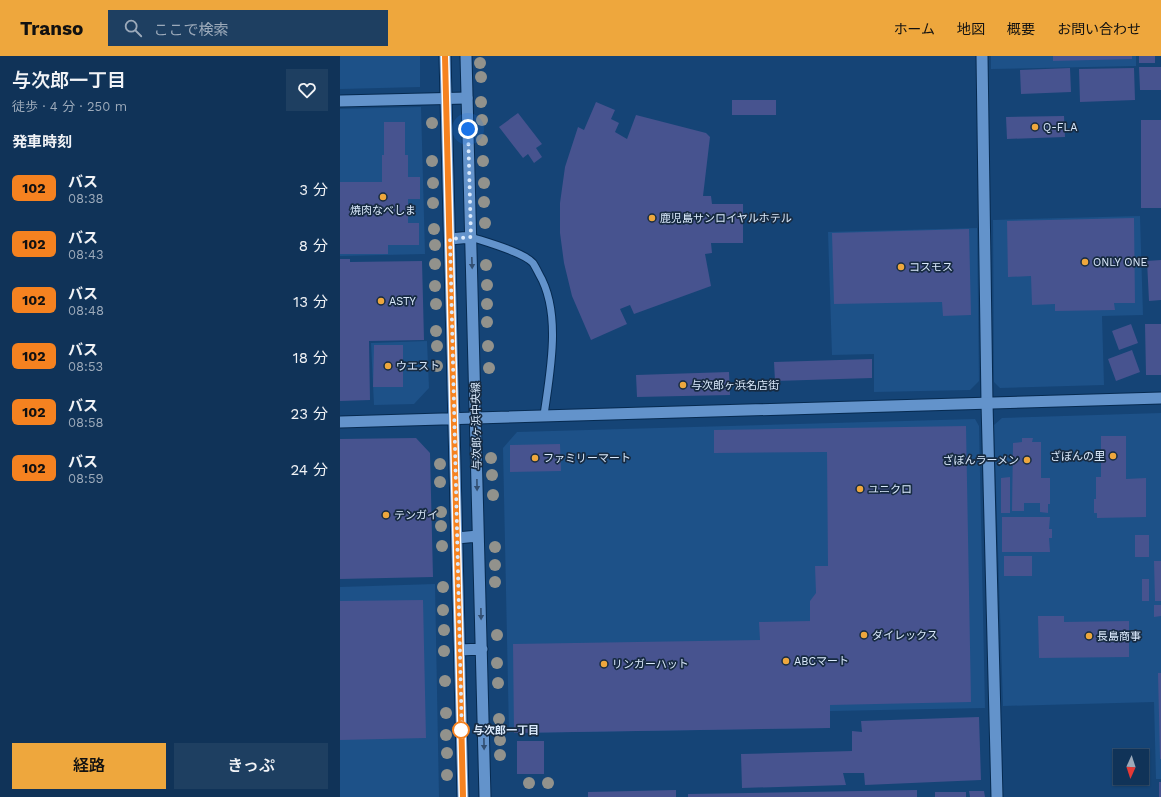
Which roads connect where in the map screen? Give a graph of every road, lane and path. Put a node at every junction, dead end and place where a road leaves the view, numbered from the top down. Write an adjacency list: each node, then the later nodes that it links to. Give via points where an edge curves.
1 (445, 56): 4 (street, 与次郎ヶ浜中央線)
2 (466, 56): 5 (street, 与次郎ヶ浜中央線)
3 (982, 56): 10 (street)
4 (446, 98): 5 (street); 6 (street); 8 (street, 与次郎ヶ浜中央線)
5 (467, 98): 7 (street, 与次郎ヶ浜中央線)
6 (340, 101)
7 (471, 237): 8 (street); 11 (lane, via 513,251 533,262 545,284 552,323 552,344); 13 (street, 与次郎ヶ浜中央線, one-way to 13)
8 (450, 239): 12 (street, 与次郎ヶ浜中央線)
9 (1161, 398): 10 (street)
10 (987, 403): 11 (street); 21 (street)
11 (544, 415): 13 (street)
12 (454, 418): 13 (street); 14 (street); 16 (street, 与次郎ヶ浜中央線)
13 (476, 418): 15 (street, 与次郎ヶ浜中央線, one-way to 15)
14 (340, 422)
15 (478, 536): 16 (street); 18 (street, 与次郎ヶ浜中央線, one-way to 18)
16 (457, 538): 17 (street, 与次郎ヶ浜中央線)
17 (460, 650): 18 (street); 19 (street, 与次郎ヶ浜中央線)
18 (482, 650): 20 (street, 与次郎ヶ浜中央線, one-way to 20)
19 (463, 797)
20 (485, 797)
21 (998, 797)

